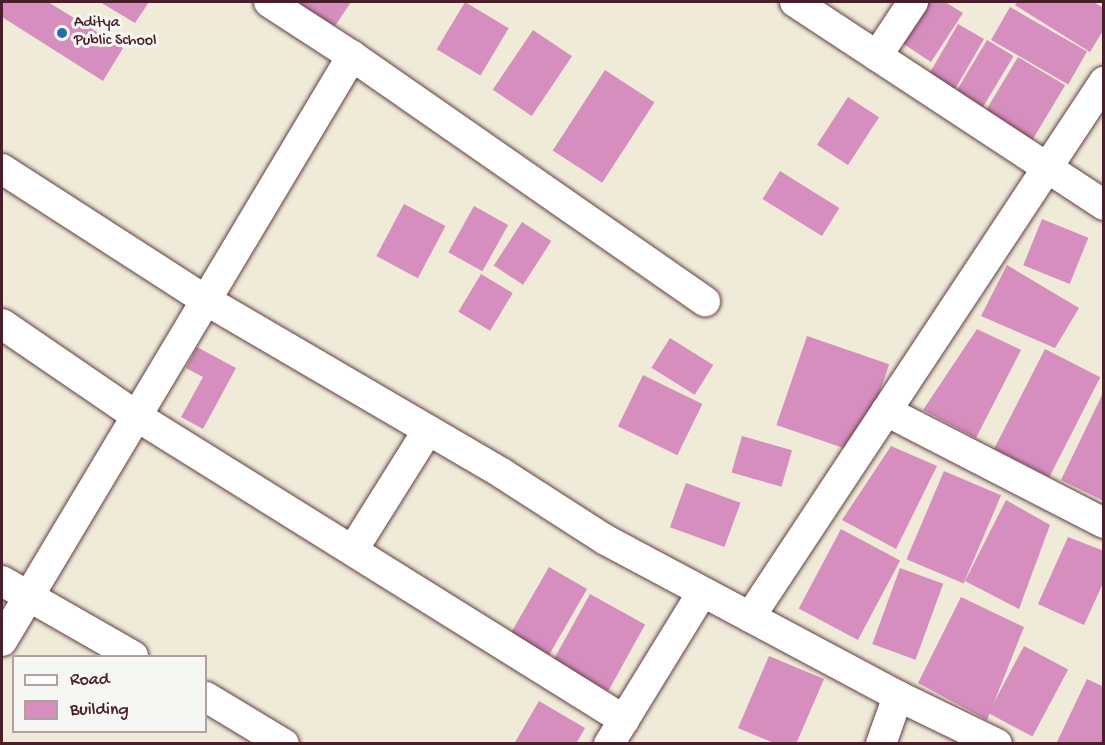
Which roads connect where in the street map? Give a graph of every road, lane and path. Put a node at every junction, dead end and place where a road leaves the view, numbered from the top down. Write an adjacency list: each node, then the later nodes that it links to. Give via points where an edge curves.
1 (269, 2): 4 (street)
2 (795, 2): 5 (street)
3 (913, 2): 5 (street)
4 (352, 56): 10 (street); 11 (street)
5 (877, 56): 7 (street)
6 (1104, 82): 7 (street)
7 (1047, 167): 9 (street); 13 (street)
8 (2, 169): 10 (street)
9 (1104, 205)
10 (204, 299): 14 (street); 15 (street)
11 (705, 301)
12 (2, 324): 14 (street)
13 (886, 411): 16 (street); 20 (street)
14 (138, 417): 17 (street); 18 (street)
15 (428, 430): 17 (street); 19 (street, via 606,540)
16 (1104, 523)
17 (354, 548): 25 (street)
18 (14, 588): 21 (street); 22 (street)
19 (702, 593): 20 (street); 25 (street)
20 (750, 617): 23 (street)
21 (2, 641)
22 (130, 655)
23 (898, 696): 27 (street); 28 (street)
24 (207, 698): 26 (street)
25 (617, 732)
26 (284, 744)
27 (881, 744)
28 (997, 744)

